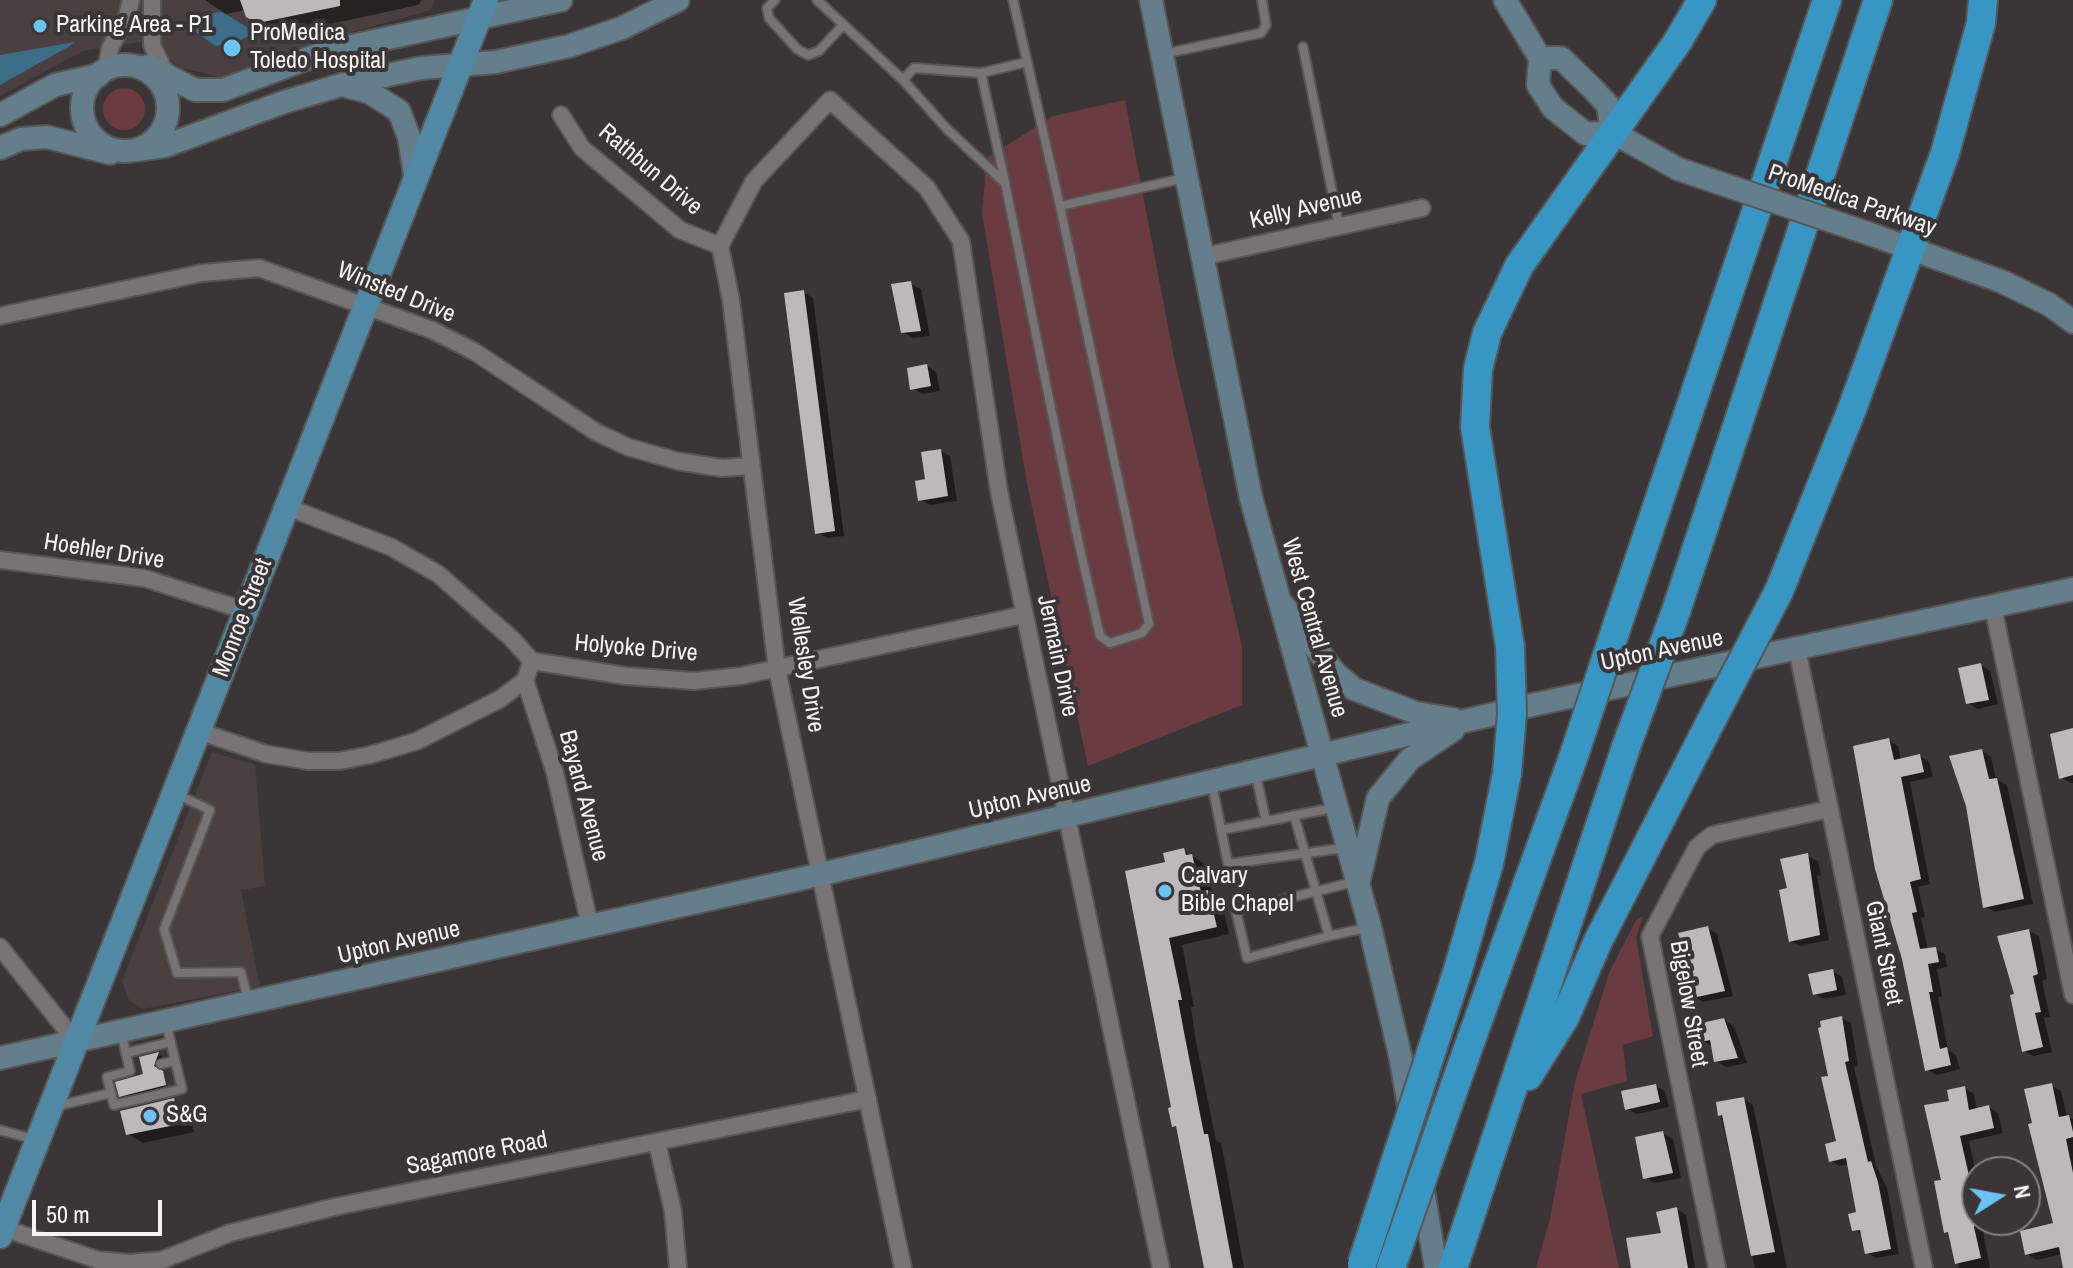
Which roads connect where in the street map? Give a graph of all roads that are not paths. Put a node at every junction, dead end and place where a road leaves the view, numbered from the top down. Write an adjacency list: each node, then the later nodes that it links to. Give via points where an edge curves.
1 (131, 0): 23 (street)
2 (152, 0): 25 (street, via 152,45)
3 (561, 0): 15 (main road)
4 (678, 0): 21 (main road, via 622,28 569,46)
5 (775, 0): 16 (lane, via 767,8 769,18 808,55 819,51)
6 (817, 0): 16 (lane)
7 (1013, 0): 20 (lane)
8 (1151, 0): 18 (main road, West Central Avenue)
9 (1262, 0): 18 (lane, via 1266,25 1261,33)
10 (1505, 0): 19 (main road, ProMedica Parkway)
11 (1702, 0): 30 (highway)
12 (1827, 0): 103 (highway, bridge, via 1573,758)
13 (1878, 0): 91 (highway, bridge)
14 (1983, 0): 40 (highway, via 1945,153)
15 (482, 9): 21 (main road, Monroe Street); 25 (main road, via 311,56 223,90 195,90)
16 (843, 25): 26 (lane)
17 (1303, 47): 38 (lane)
18 (1162, 54): 34 (main road, West Central Avenue)
19 (1540, 58): 30 (main road, via 1561,58 1593,89 1611,110); 30 (main road, ProMedica Parkway, via 1538,85 1553,108 1589,135)
20 (1027, 62): 24 (lane); 36 (lane)
21 (461, 65): 27 (main road); 33 (main road, Monroe Street)
22 (140, 68): 23 (main road); 25 (main road, via 149,66); 32 (main road, via 164,90 168,114 158,136)
23 (103, 72): 28 (main road, via 55,85); 32 (main road, via 85,94 84,118 96,139)
24 (981, 73): 26 (lane, via 914,68); 35 (lane)
25 (170, 79)
26 (903, 80): 35 (lane)
27 (341, 85): 32 (main road, via 165,146); 33 (main road, via 369,92 399,111)
28 (0, 115)
29 (561, 115): 39 (street, Rathbun Drive, via 582,148 680,230)
30 (1612, 132): 40 (main road, ProMedica Parkway, bridge, via 1678,169); 98 (highway, bridge, via 1519,266 1487,333 1478,369 1475,427 1510,647 1507,773 1489,863 1457,973)
31 (0, 148): 32 (main road, via 47,137 107,154)
32 (127, 150)
33 (415, 175): 42 (main road, Monroe Street)
34 (1186, 178): 36 (lane); 41 (main road, West Central Avenue)
35 (1005, 183): 36 (lane, via 1081,554 1100,636 1110,643 1142,633 1149,624)
36 (1060, 206)
37 (1422, 208): 38 (street, Kelly Avenue)
38 (1339, 226): 41 (street, Kelly Avenue)
39 (720, 246): 45 (street, Wellesley Drive); 52 (street, Jermain Drive, via 754,181 830,100 927,188 961,241)
40 (1909, 249): 44 (main road, ProMedica Parkway, via 2003,282); 91 (highway, bridge, via 1779,591 1598,941 1565,1017)
41 (1201, 257): 49 (main road, West Central Avenue)
42 (365, 306): 43 (street, Winsted Drive, via 281,273 239,267); 45 (street, Winsted Drive, via 475,352 596,432 628,447 721,468); 46 (main road, Monroe Street)
43 (0, 316)
44 (2073, 322)
45 (751, 466): 55 (street, Wellesley Drive)
46 (287, 507): 51 (main road, Monroe Street); 54 (street, via 391,547 438,574)
47 (0, 560): 51 (street, Hoehler Drive, via 144,578)
48 (2073, 589): 50 (main road, Upton Avenue)
49 (1277, 596): 57 (main road, via 1335,673 1354,689 1416,713); 59 (main road, West Central Avenue)
50 (1993, 607): 53 (main road, Upton Avenue); 78 (street)
51 (246, 611): 58 (main road, Monroe Street)
52 (1023, 615): 55 (street, Holyoke Drive); 66 (street, Jermain Drive)
53 (1797, 649): 57 (main road, Upton Avenue); 64 (street, Giant Street)
54 (532, 661): 55 (street, Holyoke Drive, via 694,681); 56 (street)
55 (777, 669): 71 (street, Wellesley Drive)
56 (525, 680): 58 (street, via 500,699 417,741 339,761 266,754); 74 (street, Bayard Avenue, via 555,773)
57 (1466, 721): 59 (main road, Upton Avenue); 72 (main road, via 1410,759 1388,783 1378,798)
58 (198, 731): 62 (main road, Monroe Street)
59 (1323, 755): 60 (main road, Upton Avenue); 63 (main road, West Central Avenue)
60 (1255, 771): 61 (main road, Upton Avenue); 67 (lane)
61 (1212, 782): 66 (main road, Upton Avenue); 68 (lane)
62 (174, 793): 79 (lane, via 210,810 164,929 177,973 241,972); 81 (main road, Monroe Street)
63 (1338, 807): 65 (lane); 69 (main road, West Central Avenue)
64 (1829, 809): 106 (street, Bigelow Street, via 1712,835 1697,847 1650,936); 107 (street, Giant Street)
65 (1294, 815): 67 (lane); 70 (lane)
66 (1067, 817): 71 (main road, Upton Avenue); 102 (street, Jermain Drive)
67 (1266, 821): 68 (lane)
68 (1221, 830): 70 (lane, via 1228,864)
69 (1349, 847): 70 (lane); 72 (main road, West Central Avenue)
70 (1303, 856): 73 (lane)
71 (822, 874): 74 (main road, Upton Avenue); 89 (street, Wellesley Drive)
72 (1359, 880): 73 (lane); 75 (main road, West Central Avenue)
73 (1316, 893): 76 (lane); 76 (lane, via 1236,911 1247,958)
74 (590, 926): 79 (main road, Upton Avenue)
75 (1370, 927): 76 (lane); 104 (main road, West Central Avenue, via 1401,1059)
76 (1329, 936)
77 (0, 947): 81 (street)
78 (2073, 995)
79 (249, 1003): 80 (main road, Upton Avenue)
80 (168, 1032): 82 (main road, Upton Avenue); 84 (lane)
81 (76, 1042): 82 (main road, Upton Avenue); 83 (main road, Upton Avenue); 90 (main road, Monroe Street)
82 (124, 1043): 87 (lane)
83 (0, 1058)
84 (175, 1061): 85 (lane); 88 (lane, via 182,1089 114,1105)
85 (161, 1064)
86 (142, 1069): 87 (lane)
87 (130, 1071): 88 (lane, via 107,1077)
88 (111, 1093): 90 (lane)
89 (868, 1099): 94 (street, Sagamore Road); 101 (street, Wellesley Drive)
90 (50, 1108): 93 (main road, Monroe Street)
91 (1503, 1117): 105 (highway)
92 (0, 1130): 93 (lane)
93 (38, 1141): 95 (main road, Monroe Street)
94 (657, 1143): 96 (street, Sagamore Road, via 334,1207 230,1233); 100 (street, via 673,1211)
95 (2, 1232): 97 (street, Sagamore Road)
96 (193, 1249): 97 (street, Sagamore Road, via 162,1260); 99 (street)
97 (102, 1264)
98 (1361, 1266)
99 (187, 1268)
100 (678, 1268)
101 (903, 1268)
102 (1161, 1268)
103 (1391, 1268)
104 (1436, 1268)
105 (1453, 1268)
106 (1717, 1268)
107 (1924, 1268)

